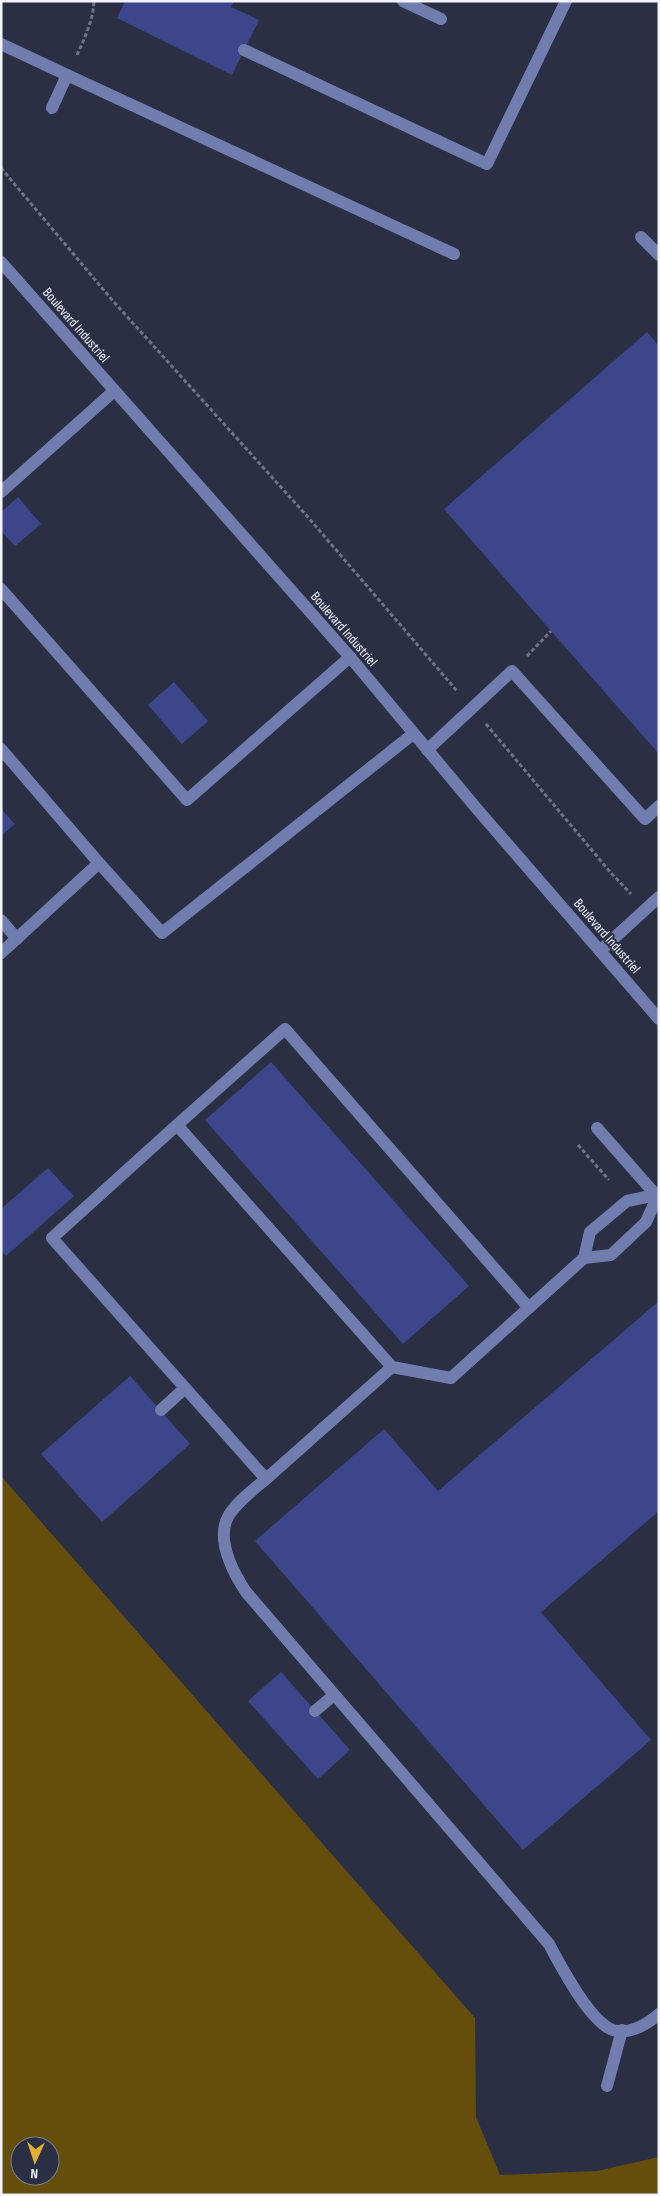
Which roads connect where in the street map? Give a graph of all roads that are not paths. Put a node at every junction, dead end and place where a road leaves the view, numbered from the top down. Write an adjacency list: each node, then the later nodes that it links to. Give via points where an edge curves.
1 (403, 1): 3 (street)
2 (566, 1): 5 (street, via 487,164)
3 (441, 19)
4 (1, 44): 6 (street)
5 (244, 50)
6 (67, 74): 7 (street); 9 (street)
7 (52, 108)
8 (641, 237): 10 (street)
9 (454, 254)
10 (659, 255)
11 (1, 262): 12 (street, Boulevard Industriel)
12 (114, 391): 13 (street); 15 (street, Boulevard Industriel)
13 (1, 492)
14 (1, 589): 15 (street, via 187,800)
15 (350, 658): 16 (street, Boulevard Industriel)
16 (413, 734): 18 (street, Boulevard Industriel); 20 (street, via 162,933)
17 (1, 749): 20 (street)
18 (427, 750): 19 (street, via 512,671 645,819); 24 (street, Boulevard Industriel)
19 (659, 806)
20 (99, 863): 23 (street)
21 (659, 897): 24 (street)
22 (1, 920): 23 (street)
23 (17, 939): 25 (street)
24 (600, 951): 26 (street, Boulevard Industriel)
25 (1, 953)
26 (659, 1019)
27 (176, 1125): 31 (street, via 285,1030); 32 (street); 33 (street, via 52,1238)
28 (597, 1128): 29 (street)
29 (658, 1194): 30 (street, via 646,1222 611,1255); 30 (street, via 628,1200 590,1232)
30 (584, 1258): 31 (street)
31 (529, 1308): 32 (street, via 451,1378)
32 (392, 1367): 35 (street)
33 (185, 1388): 34 (street); 35 (street)
34 (161, 1410)
35 (266, 1479): 36 (street, via 234,1507 228,1517 224,1540 228,1556 246,1592)
36 (334, 1695): 37 (street); 39 (street, via 549,1944 572,1988 606,2026)
37 (315, 1710)
38 (659, 2014): 39 (street, via 645,2026)
39 (622, 2030): 40 (street)
40 (607, 2086)

